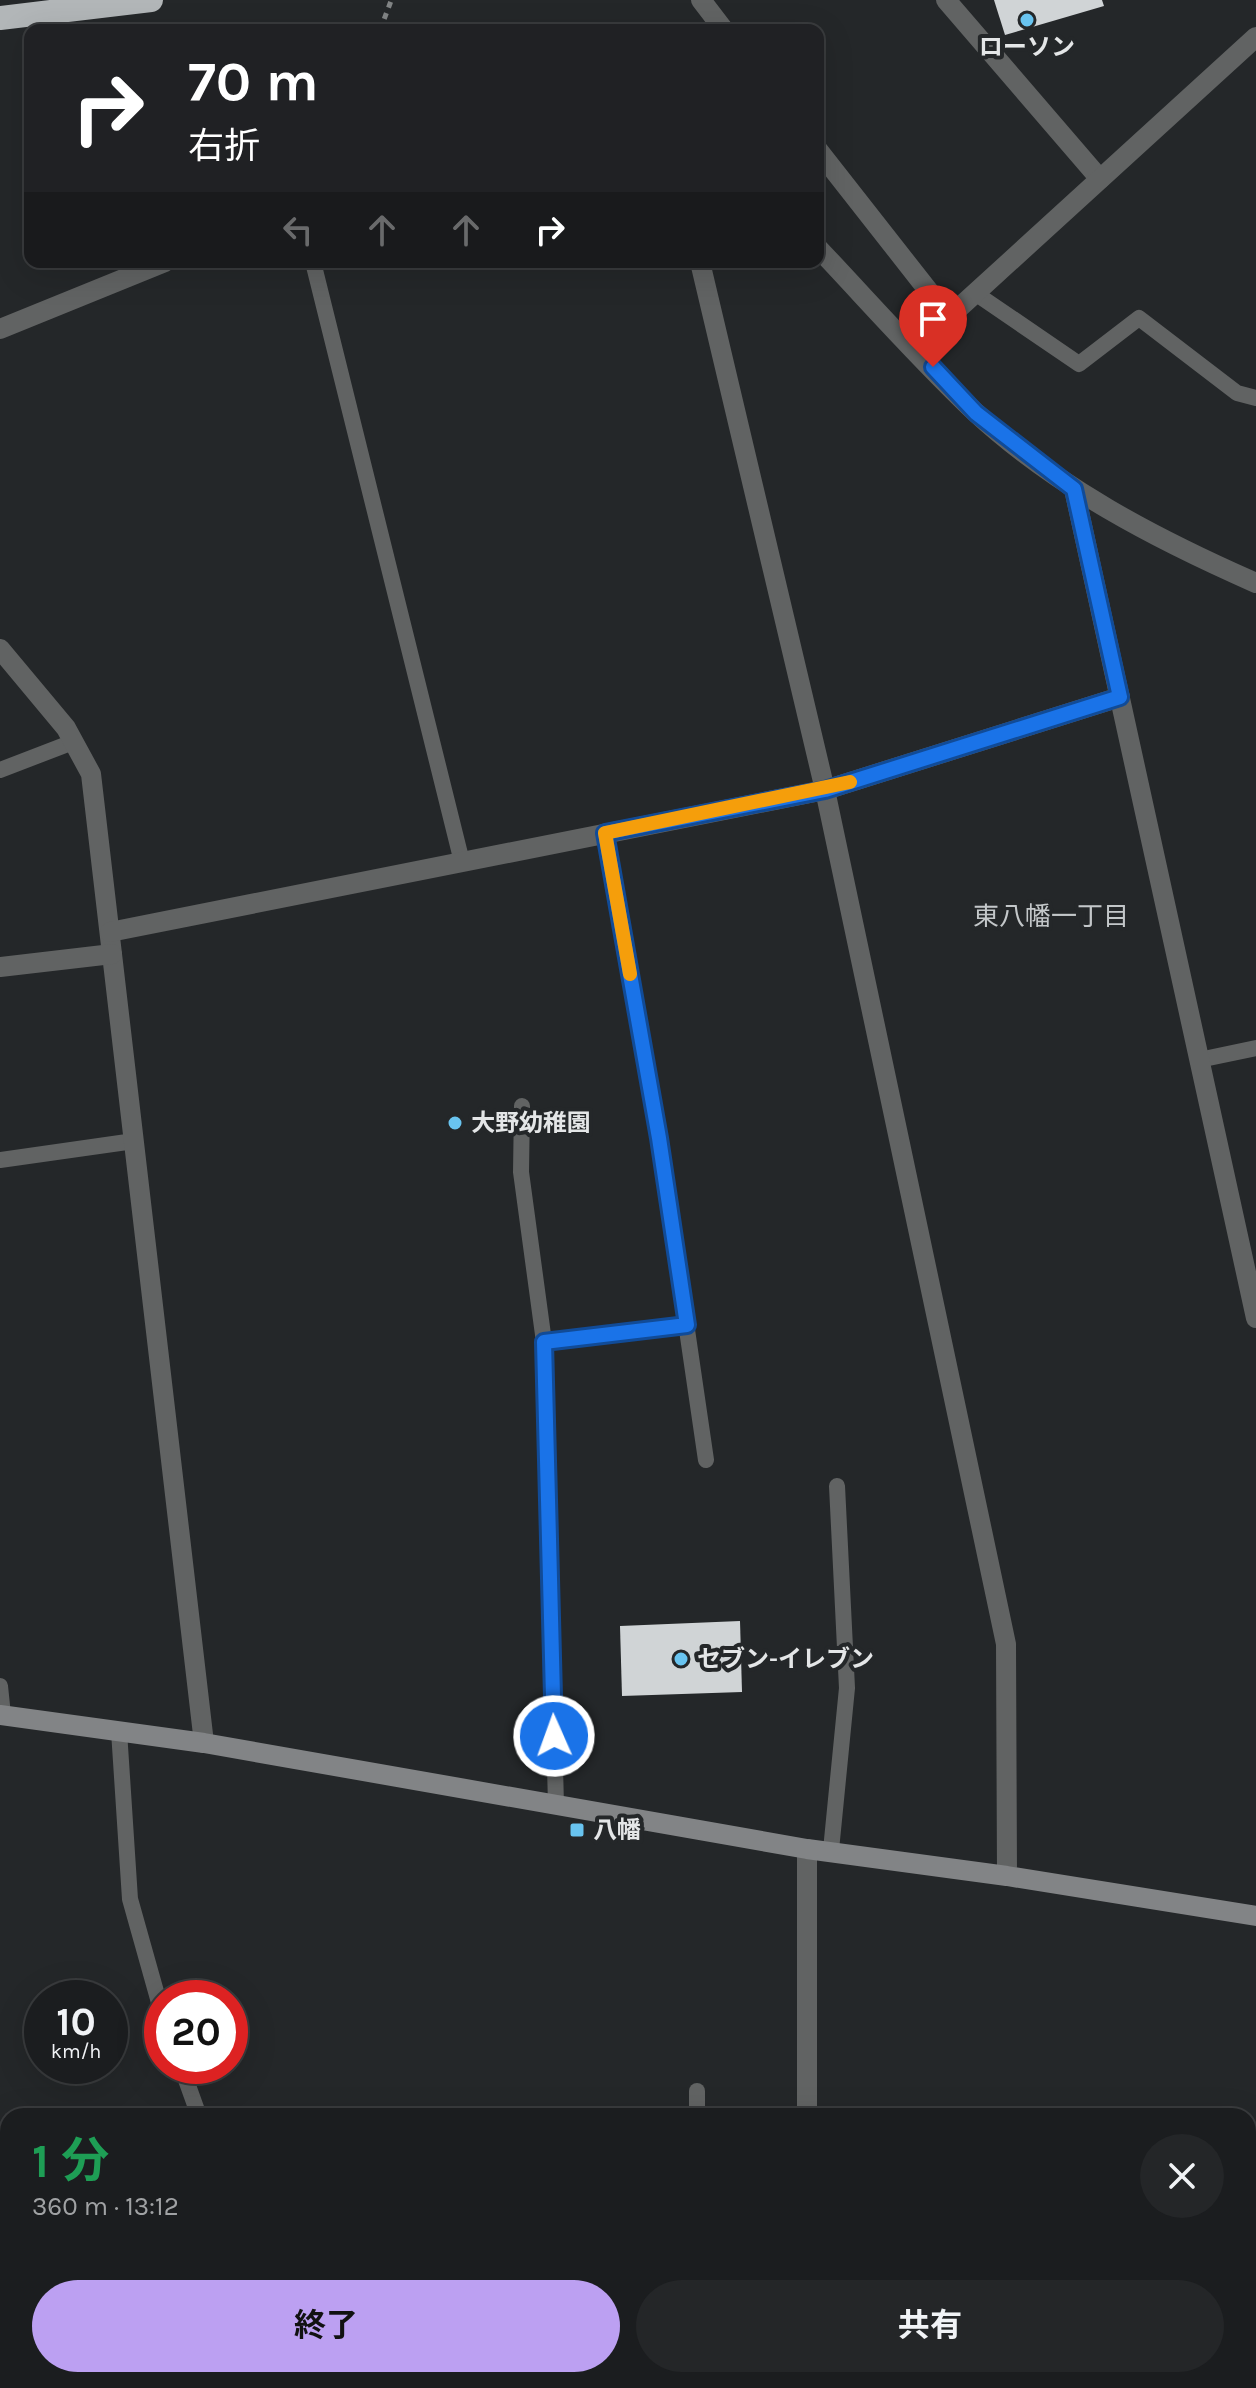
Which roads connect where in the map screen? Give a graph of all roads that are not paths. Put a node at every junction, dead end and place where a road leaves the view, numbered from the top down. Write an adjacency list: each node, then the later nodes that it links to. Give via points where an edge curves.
1 (151, 0): 4 (highway)
2 (701, 0): 5 (street)
3 (946, 0): 8 (street)
4 (0, 18)
5 (719, 24)
6 (1256, 37): 8 (street)
7 (824, 158): 13 (street, via 949,317)
8 (1100, 179): 13 (street)
9 (824, 254): 16 (street, via 976,413)
10 (150, 268): 14 (street)
11 (314, 268): 24 (lane)
12 (701, 268): 22 (street)
13 (975, 293): 15 (lane, via 1079,364 1139,318 1237,393)
14 (0, 329)
15 (1256, 398)
16 (1074, 489): 17 (street, via 1167,544); 19 (street)
17 (1256, 583)
18 (0, 649): 20 (street)
19 (1120, 697): 22 (street); 29 (street)
20 (73, 742): 21 (lane); 25 (street, via 91,774)
21 (0, 770)
22 (825, 790): 23 (street); 45 (street, via 1006,1644)
23 (605, 833): 24 (street); 34 (lane)
24 (462, 862): 25 (street)
25 (110, 932): 26 (street)
26 (112, 954): 27 (street); 31 (street)
27 (0, 967)
28 (1256, 1048): 29 (lane)
29 (1199, 1060): 33 (street)
30 (522, 1106): 35 (lane, via 521,1172)
31 (134, 1141): 32 (lane); 41 (street)
32 (0, 1160)
33 (1256, 1318)
34 (687, 1325): 35 (lane); 36 (lane)
35 (544, 1342): 42 (lane)
36 (706, 1460)
37 (837, 1486): 44 (lane, via 847,1688)
38 (0, 1686): 39 (lane)
39 (2, 1715): 40 (street)
40 (119, 1731): 41 (street); 47 (lane, via 130,1899)
41 (204, 1743): 42 (street)
42 (556, 1805): 43 (street)
43 (807, 1849): 44 (street); 52 (street)
44 (831, 1850): 45 (street)
45 (1007, 1876): 46 (street)
46 (1256, 1916)
47 (153, 1980)
48 (187, 2084): 50 (lane)
49 (697, 2091): 51 (lane)
50 (196, 2108)
51 (697, 2108)
52 (807, 2108)

